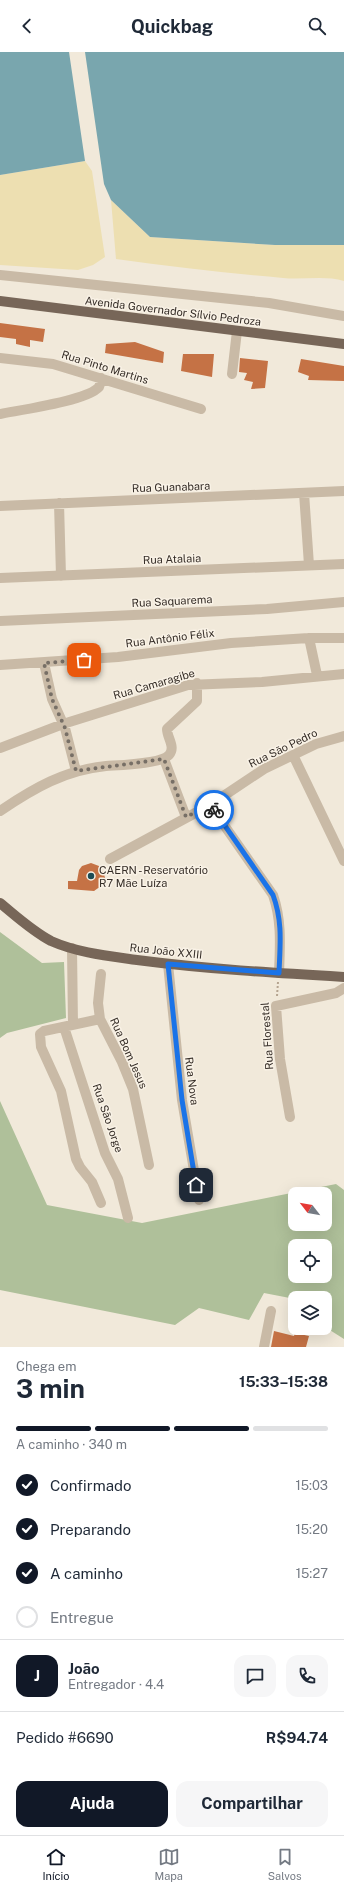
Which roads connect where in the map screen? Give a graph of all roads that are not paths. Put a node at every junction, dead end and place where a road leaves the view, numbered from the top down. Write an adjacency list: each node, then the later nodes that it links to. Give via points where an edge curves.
1 (0, 275): 3 (street, via 269,304)
2 (0, 301): 4 (main road, Avenida Governador Sílvio Pedroza)
3 (344, 316)
4 (237, 331): 5 (main road, Avenida Governador Sílvio Pedroza); 7 (street)
5 (344, 344)
6 (0, 358): 8 (street, Rua Pinto Martins, via 53,364)
7 (232, 374)
8 (101, 378): 9 (street, Rua Pinto Martins); 10 (street, via 99,387 76,398)
9 (201, 409)
10 (0, 414)
11 (344, 491): 12 (street, Rua Guanabara)
12 (304, 493): 13 (street, Rua Guanabara); 16 (street)
13 (59, 503): 14 (street, Rua Guanabara); 17 (street)
14 (0, 506)
15 (344, 564): 16 (street, Rua Atalaia)
16 (309, 566): 17 (street, Rua Atalaia)
17 (61, 576): 18 (street, Rua Atalaia)
18 (0, 578)
19 (344, 602): 20 (street, Rua Saquarema, via 267,609)
20 (0, 621)
21 (309, 638): 22 (street, Rua Antônio Félix); 23 (street, Rua Antônio Félix); 26 (street)
22 (344, 638)
23 (44, 663): 24 (street, Rua Antônio Félix); 28 (street, via 52,699)
24 (0, 666)
25 (344, 674): 26 (street, Rua Camaragibe)
26 (317, 675): 27 (street, Rua Camaragibe, via 262,682)
27 (197, 683): 28 (street, Rua Camaragibe); 32 (street, via 197,701 166,729 171,749 170,754)
28 (63, 724): 30 (street, Rua Camaragibe); 33 (street)
29 (344, 736): 31 (street, Rua São Pedro, via 316,744)
30 (0, 748)
31 (293, 755): 34 (street, Rua São Pedro, via 264,769); 38 (street)
32 (164, 759): 33 (street); 36 (street)
33 (76, 771): 35 (street, via 38,786)
34 (210, 805): 36 (street, Rua São Pedro); 42 (street, via 273,895 280,923)
35 (0, 811)
36 (186, 817): 37 (street, Rua São Pedro)
37 (110, 858)
38 (344, 861)
39 (0, 903): 40 (main road, Rua João XXIII, via 36,932)
40 (72, 948): 41 (main road, Rua João XXIII); 47 (street, Rua São Jorge)
41 (168, 964): 42 (main road, Rua João XXIII); 50 (street, Rua Nova, via 182,1100)
42 (279, 973): 44 (main road, Rua João XXIII)
43 (101, 974): 46 (street, Rua Bom Jesus, via 98,1003)
44 (344, 977)
45 (344, 988): 48 (street, Rua Florestal, via 336,993 276,1006 280,1059)
46 (100, 1019): 47 (street); 49 (street, Rua Bom Jesus, via 133,1089)
47 (69, 1026): 51 (street, via 40,1034 41,1047 60,1091 76,1159 92,1182); 52 (street, Rua São Jorge)
48 (290, 1117)
49 (149, 1165)
50 (199, 1200)
51 (101, 1203)
52 (128, 1218)
53 (271, 1311): 54 (street)
54 (264, 1347)

